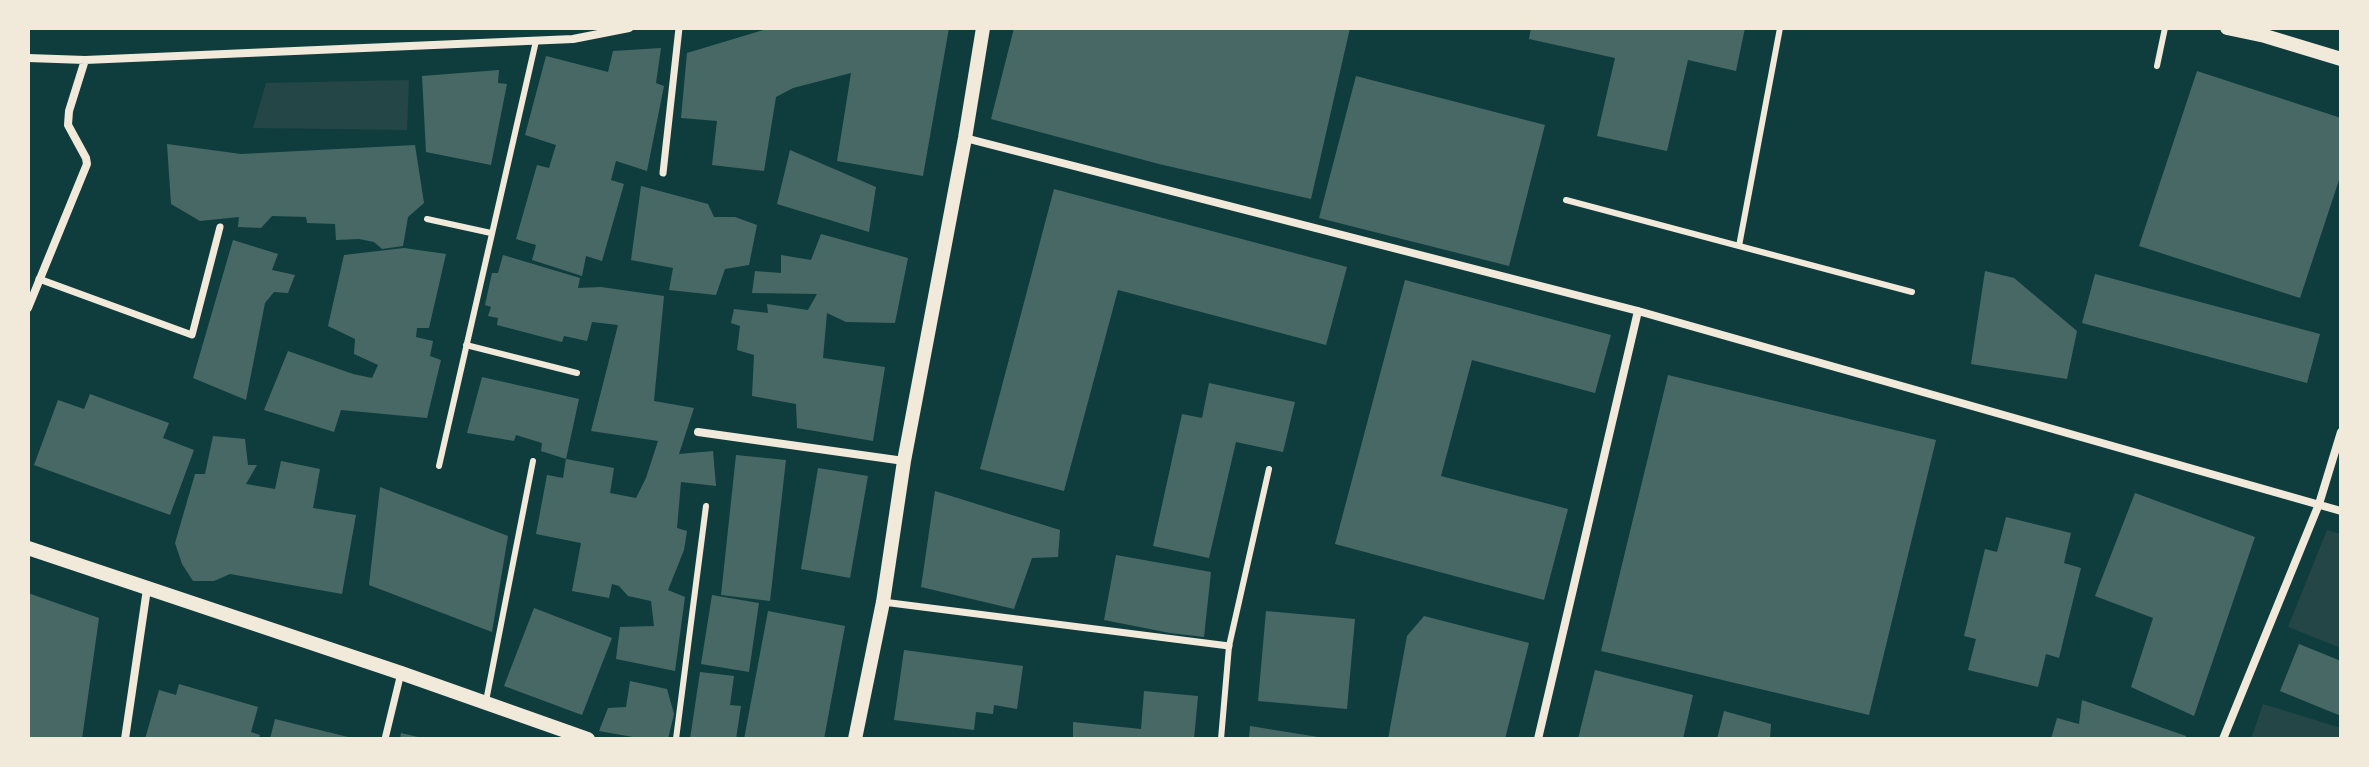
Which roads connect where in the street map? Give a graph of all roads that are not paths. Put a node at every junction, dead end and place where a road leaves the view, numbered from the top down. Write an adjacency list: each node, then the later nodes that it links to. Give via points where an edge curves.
1 (615, 28): 9 (street)
2 (629, 28): 9 (street)
3 (679, 28): 16 (street)
4 (983, 28): 15 (street)
5 (1780, 28): 21 (lane)
6 (2165, 28): 14 (lane)
7 (2227, 28): 8 (street)
8 (2265, 32): 12 (street)
9 (573, 39): 10 (street)
10 (536, 41): 13 (street); 20 (lane)
11 (28, 58): 13 (street)
12 (2341, 59)
13 (85, 60): 22 (street, via 68,125 87,164)
14 (2157, 66)
15 (965, 138): 25 (street); 31 (street)
16 (663, 173)
17 (1566, 200): 21 (lane)
18 (427, 219): 20 (lane)
19 (220, 227): 22 (street, via 192,335)
20 (491, 233): 26 (lane)
21 (1739, 246): 23 (lane)
22 (39, 279): 24 (street)
23 (1912, 292)
24 (28, 308)
25 (1638, 311): 35 (street); 50 (street)
26 (466, 345): 27 (lane); 32 (lane)
27 (577, 373)
28 (698, 432): 31 (street)
29 (2341, 432): 35 (street)
30 (533, 461): 43 (lane)
31 (904, 461): 40 (street)
32 (439, 466)
33 (1269, 469): 41 (lane)
34 (2341, 500): 37 (street)
35 (2319, 504): 37 (street); 51 (street)
36 (706, 506): 47 (lane)
37 (2340, 511)
38 (28, 548): 39 (street)
39 (147, 589): 42 (street); 44 (street)
40 (883, 602): 41 (street); 48 (street)
41 (1229, 646): 49 (lane)
42 (401, 673): 43 (street); 45 (street)
43 (485, 704): 46 (street)
44 (125, 739)
45 (385, 739)
46 (588, 739)
47 (676, 739)
48 (855, 739)
49 (1221, 739)
50 (1538, 739)
51 (2223, 739)

